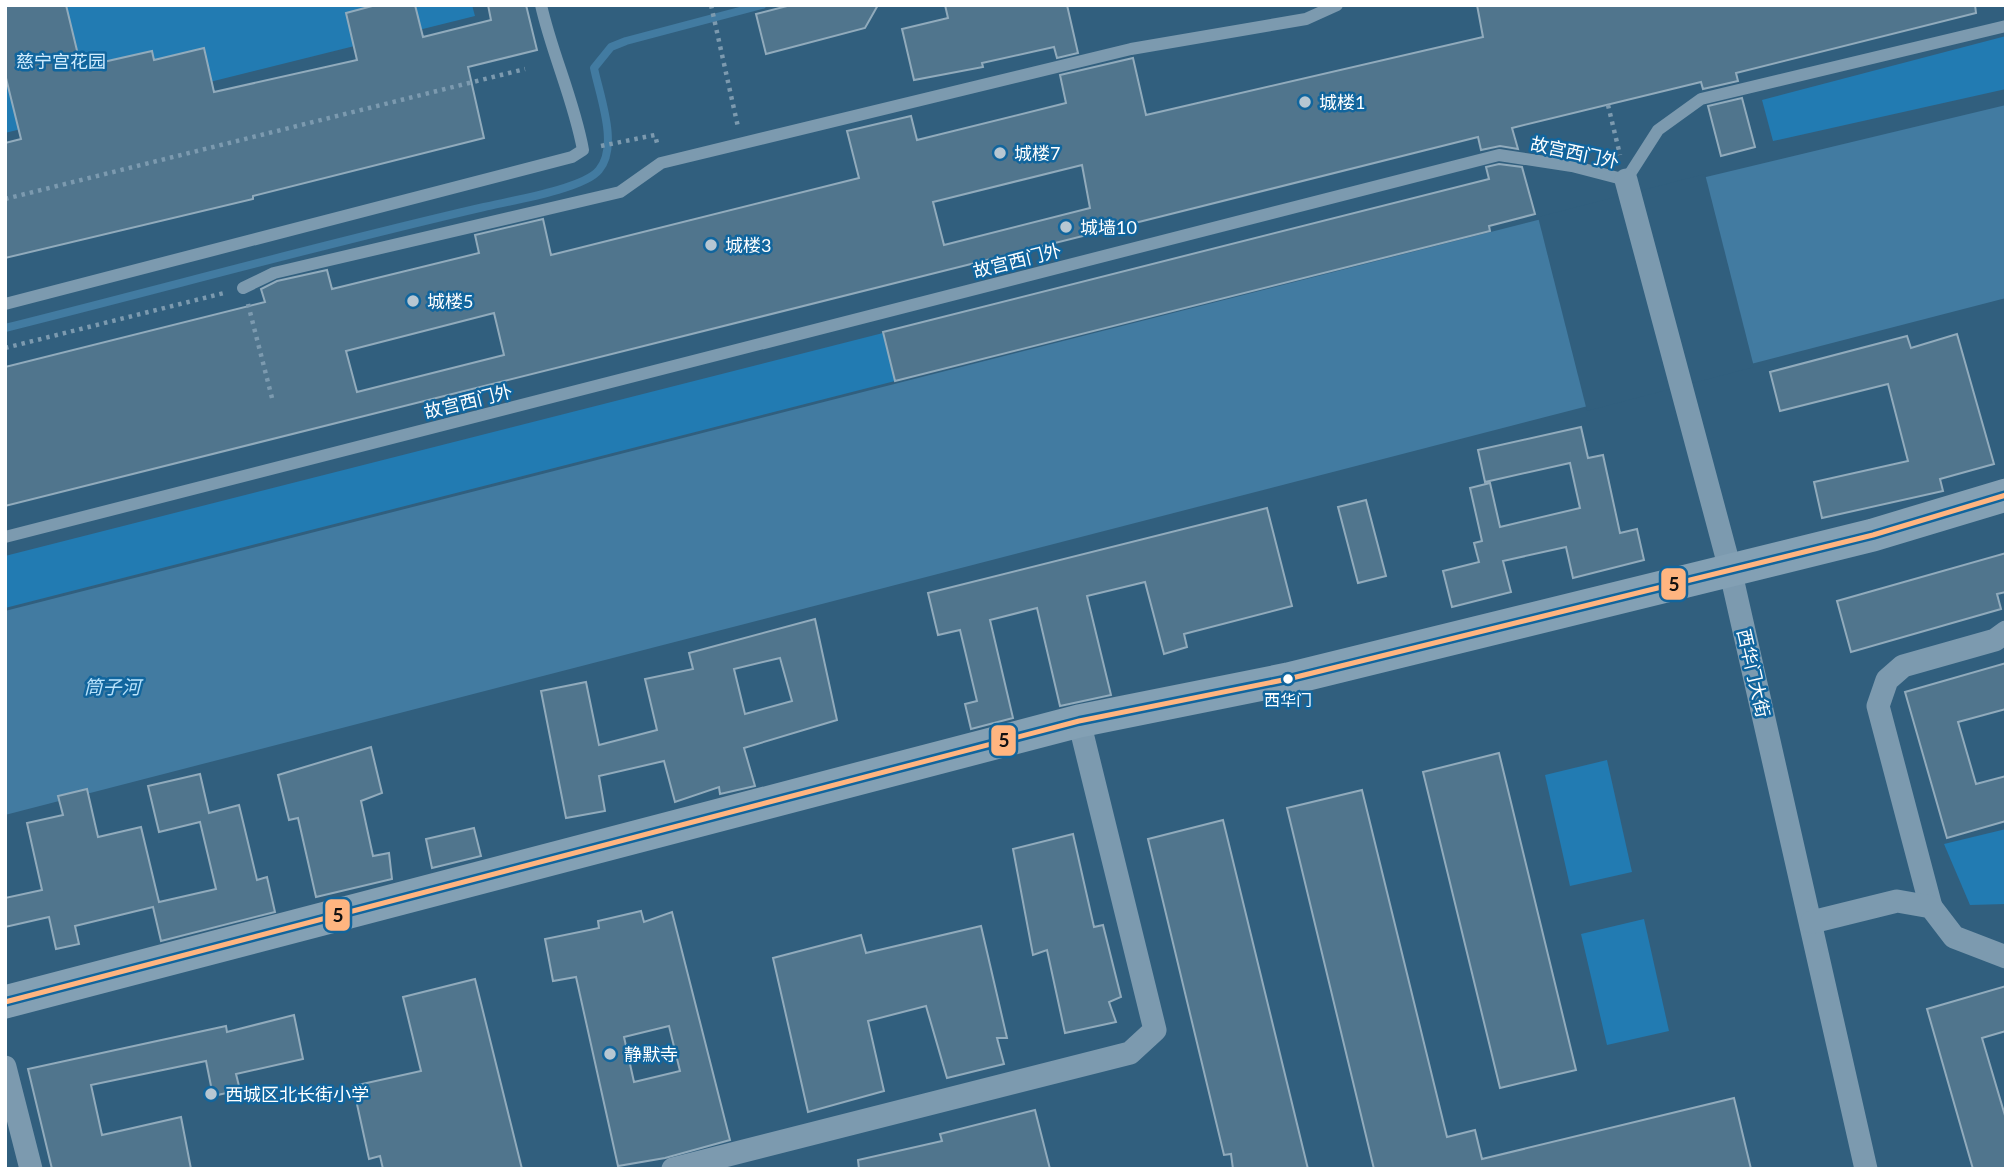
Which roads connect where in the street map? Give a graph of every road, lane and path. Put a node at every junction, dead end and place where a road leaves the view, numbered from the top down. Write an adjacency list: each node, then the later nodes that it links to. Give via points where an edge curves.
1 (541, 5): 9 (lane)
2 (711, 5): 8 (path)
3 (1337, 5): 8 (lane, via 1306,19 1130,49)
4 (2006, 26): 10 (lane, 故宫西门外, via 1701,99 1658,130)
5 (525, 69): 11 (path)
6 (1608, 105): 10 (path)
7 (643, 138): 9 (path)
8 (742, 144): 12 (lane, via 661,163 620,192 274,273)
9 (583, 150): 13 (lane, via 560,162)
10 (1626, 180): 17 (lane, 故宫西门外, via 1499,155); 18 (street, 西华门大街)
11 (5, 198)
12 (243, 288): 14 (path); 15 (path)
13 (5, 304)
14 (5, 348)
15 (272, 398)
16 (2006, 495): 18 (street, via 1873,535)
17 (5, 537)
18 (1730, 569): 20 (street, via 1289,678); 22 (street, 西华门大街)
19 (2006, 632): 21 (street, via 1994,640 1903,666 1887,680 1878,706)
20 (1079, 721): 24 (street); 27 (street, via 1155,1030 1130,1053)
21 (1931, 906): 22 (street, via 1897,901); 23 (street, via 1954,937)
22 (1812, 922): 28 (street, 西华门大街)
23 (2006, 957)
24 (5, 1002)
25 (5, 1067): 26 (street)
26 (31, 1169)
27 (673, 1169)
28 (1866, 1169)

